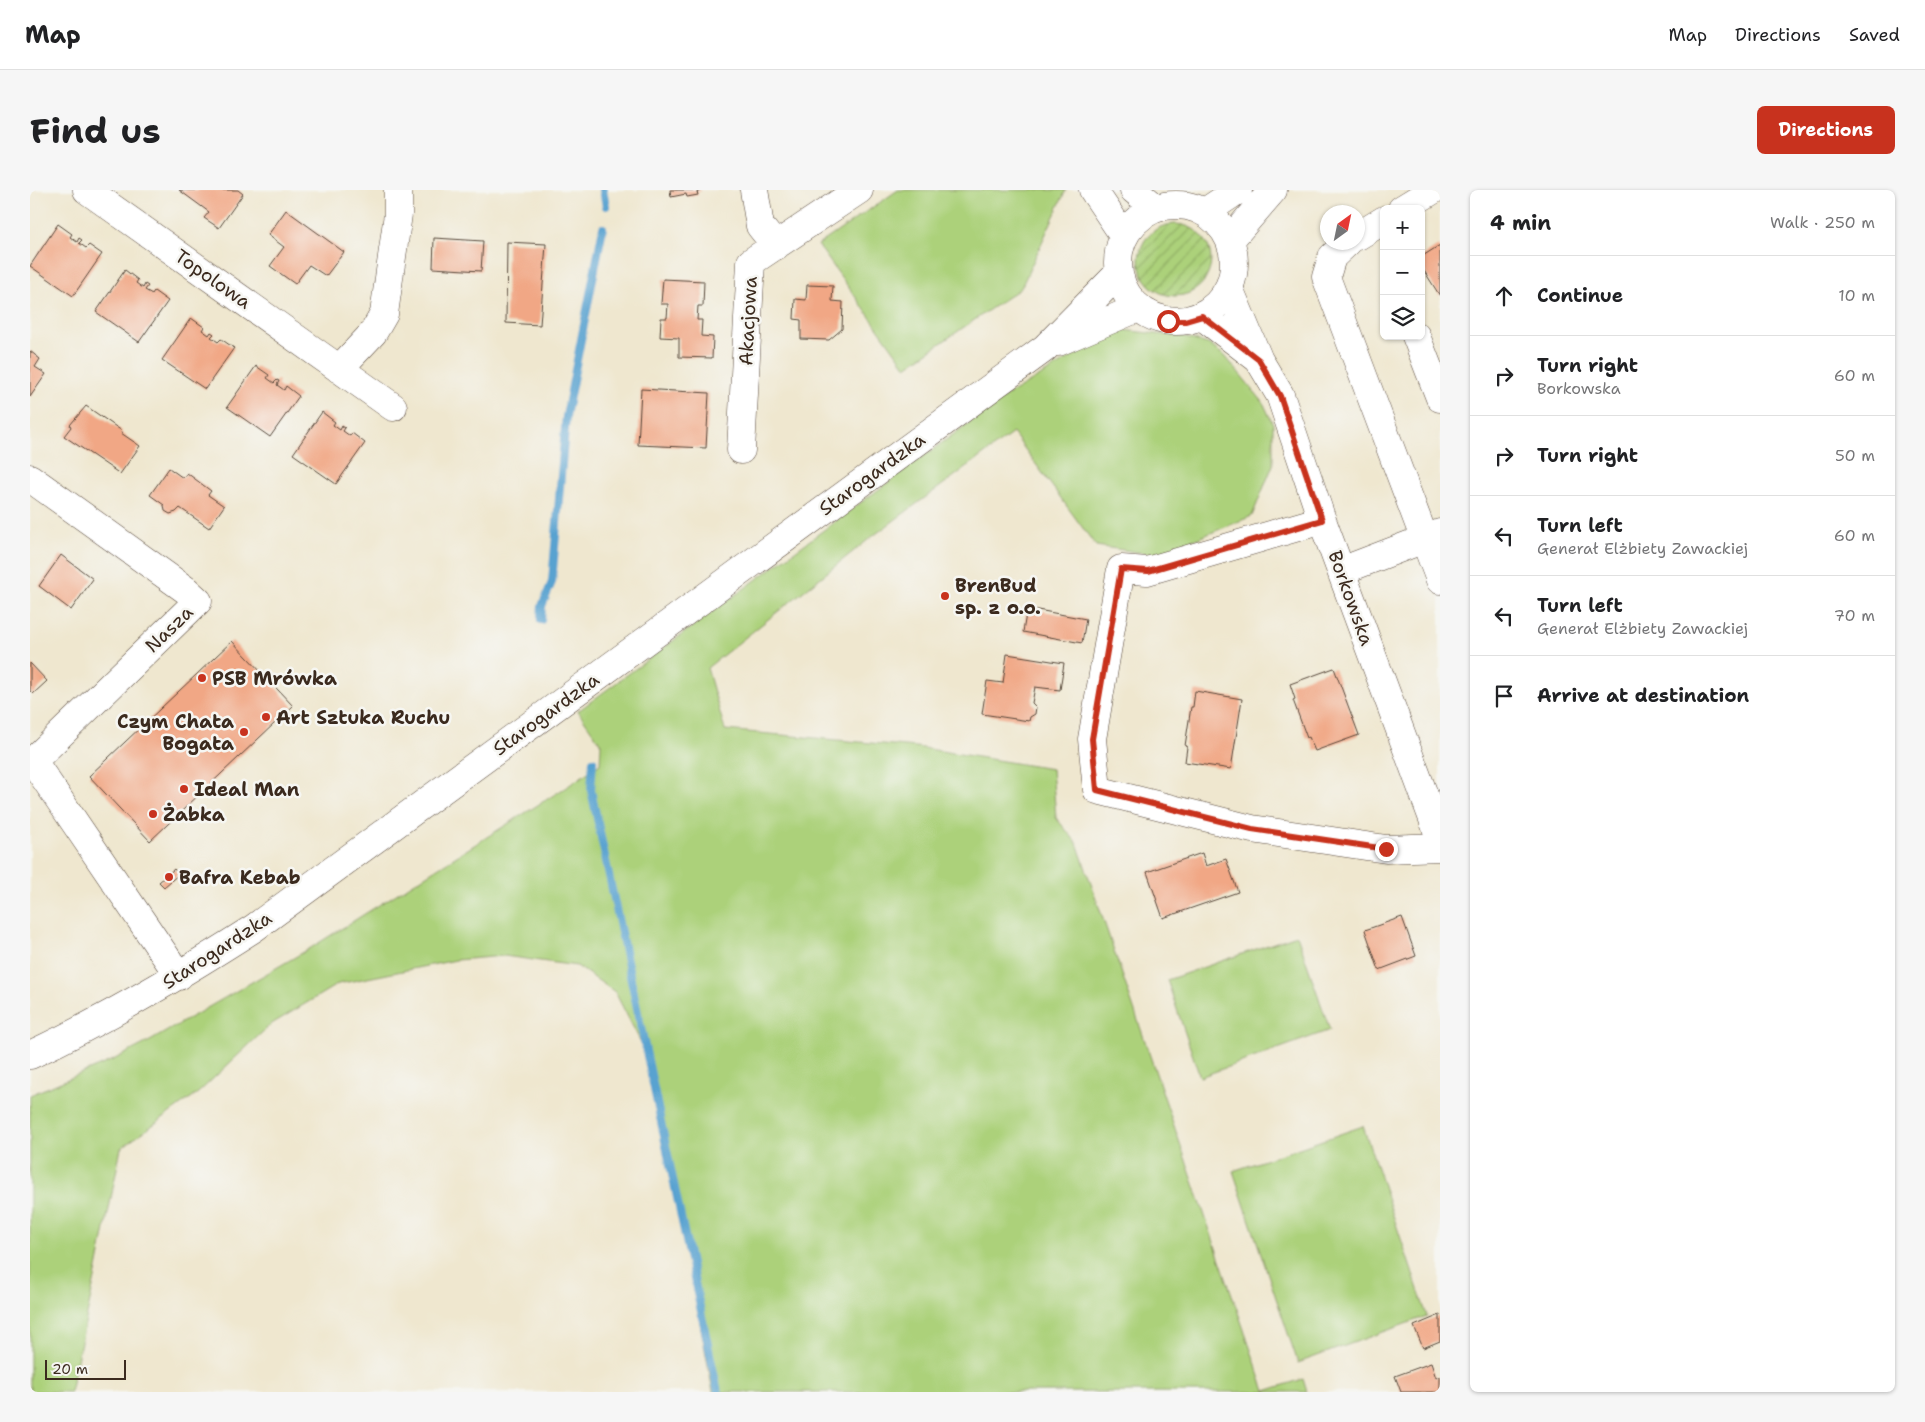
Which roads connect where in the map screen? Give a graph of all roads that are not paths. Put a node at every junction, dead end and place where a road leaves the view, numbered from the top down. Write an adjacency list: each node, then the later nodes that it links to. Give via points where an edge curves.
1 (87, 190): 26 (street, Topolowa)
2 (398, 190): 26 (street, via 398,214 384,314 373,333)
3 (754, 190): 17 (street, via 760,226)
4 (859, 190): 17 (street, Akacjowa)
5 (1092, 190): 15 (street)
6 (1134, 190): 11 (street)
7 (1238, 190): 12 (street)
8 (1273, 190): 16 (street)
9 (1433, 190): 10 (street)
10 (1409, 205)
11 (1156, 208): 12 (street, via 1172,204); 15 (street, via 1137,219)
12 (1204, 212): 16 (street, via 1220,224)
13 (1380, 222): 14 (street)
14 (1365, 232)
15 (1124, 236): 19 (street, via 1118,254)
16 (1230, 240): 20 (street, via 1234,272)
17 (776, 246): 29 (street, Akacjowa, via 751,262)
18 (1339, 250): 32 (street, via 1332,257 1326,277)
19 (1118, 274): 21 (street, via 1125,292); 24 (street, Starogardzka)
20 (1229, 288): 22 (street, via 1218,304); 25 (street, Borkowska)
21 (1138, 308): 22 (street, via 1168,321); 24 (street, Starogardzka)
22 (1202, 316): 25 (street, Borkowska)
23 (1418, 340): 27 (street)
24 (1045, 348): 38 (street, Starogardzka, via 254,928)
25 (1259, 360): 31 (street, Borkowska, via 1280,396)
26 (339, 369): 28 (street, Topolowa)
27 (1440, 398)
28 (393, 407)
29 (741, 450)
30 (30, 478): 35 (street, Nasza, via 198,601)
31 (1322, 520): 33 (street, Borkowska); 37 (street, via 1148,571 1121,569 1092,739 1097,790 1252,829 1386,849)
32 (1432, 536): 33 (street); 34 (street)
33 (1341, 571): 36 (street, Borkowska)
34 (1440, 580)
35 (32, 761): 38 (street, Nasza)
36 (1440, 838)
37 (1440, 847)
38 (179, 976): 39 (street, Starogardzka, via 87,1029)
39 (30, 1055)

